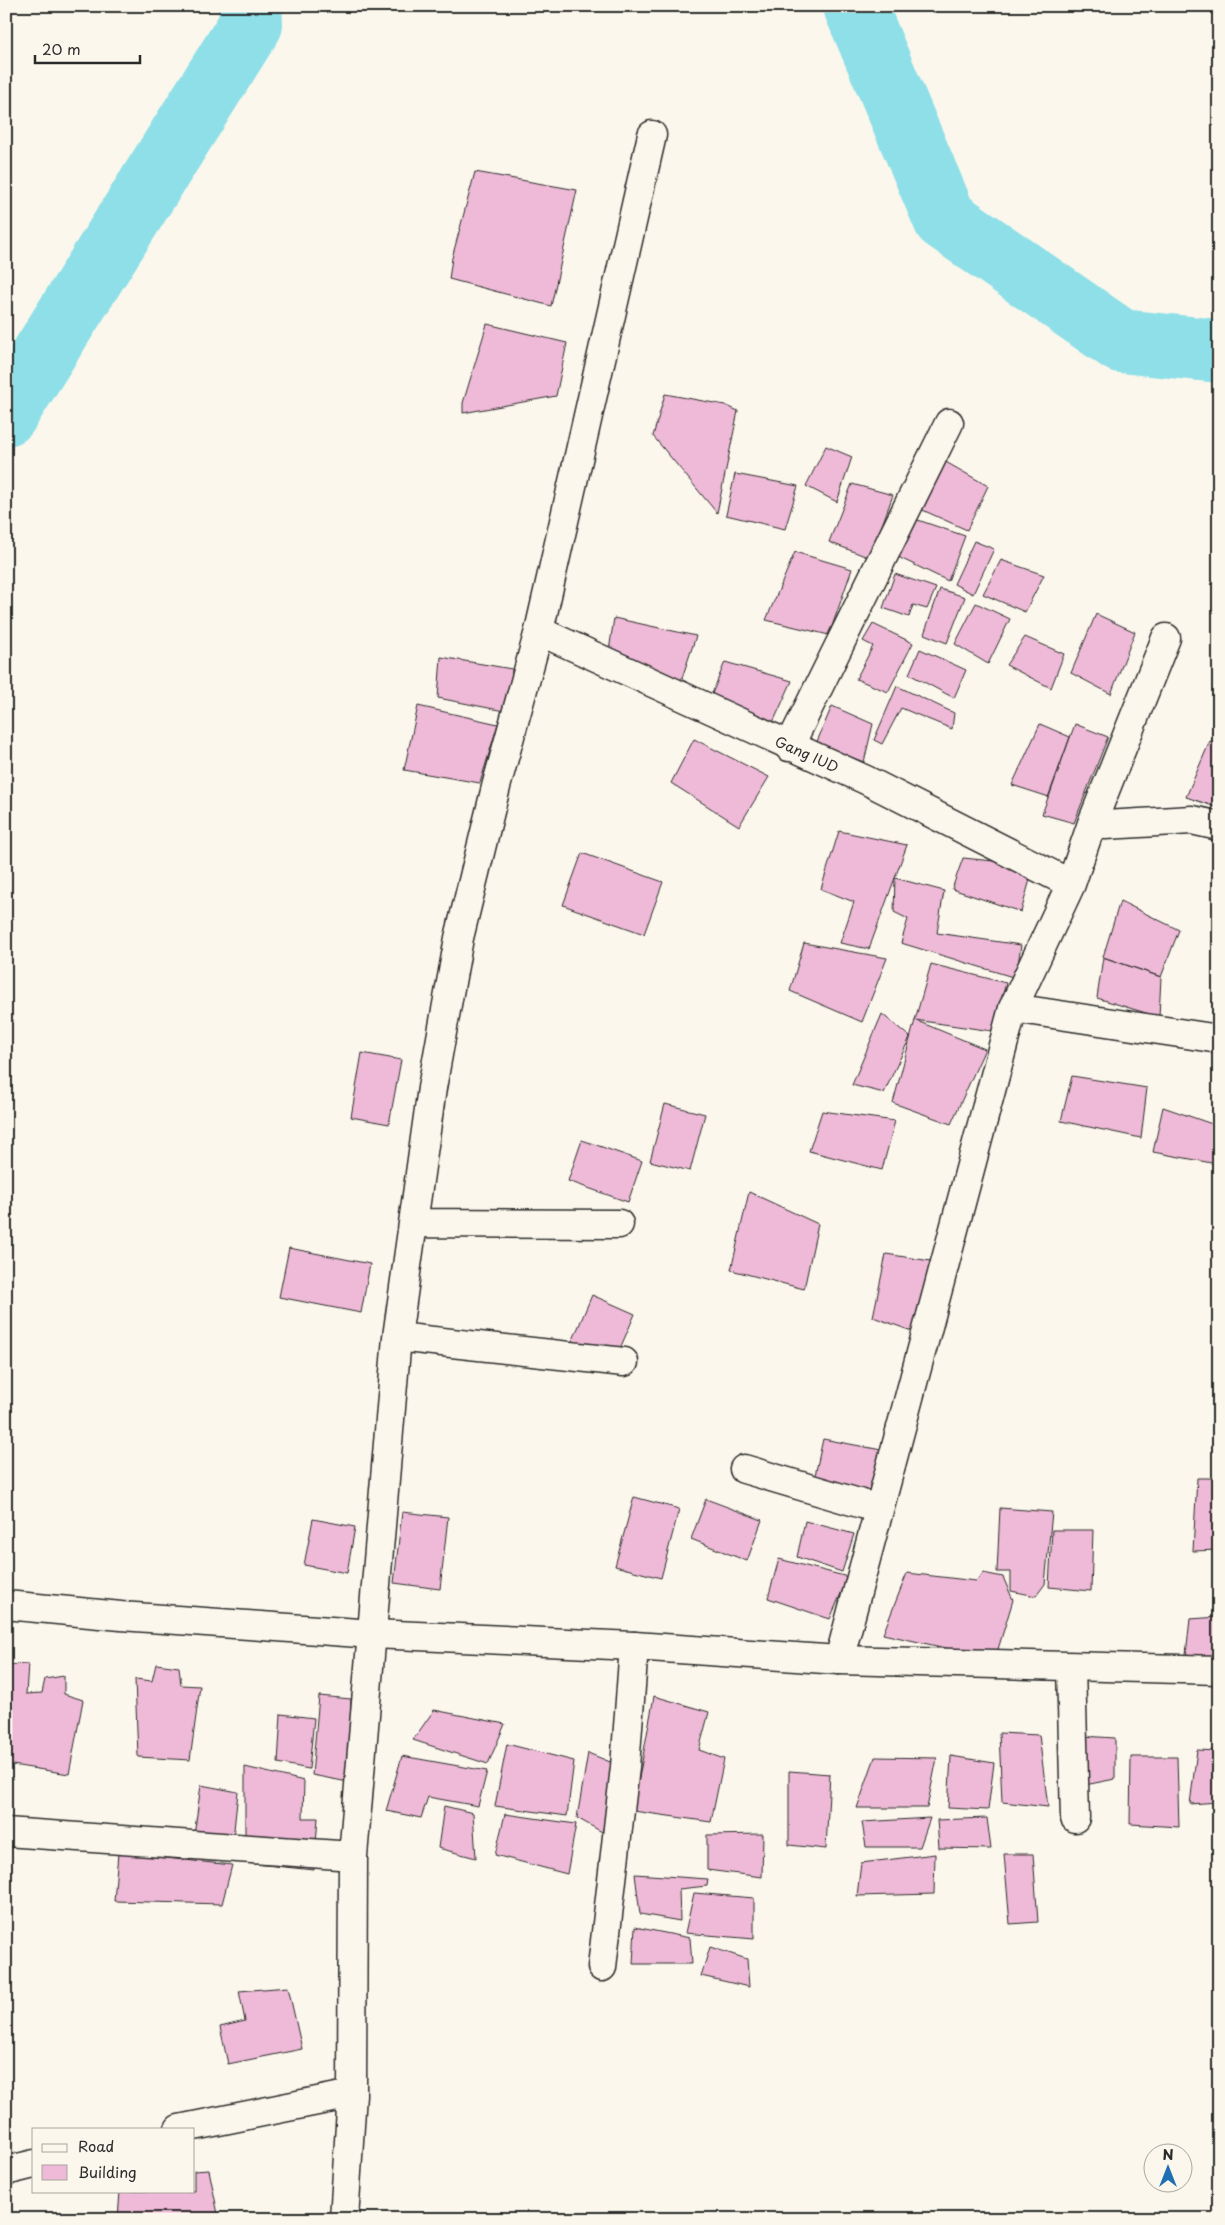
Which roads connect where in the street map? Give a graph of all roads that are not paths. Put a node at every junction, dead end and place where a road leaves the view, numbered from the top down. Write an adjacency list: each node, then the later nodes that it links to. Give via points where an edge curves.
1 (652, 135): 3 (street)
2 (949, 423): 5 (street)
3 (540, 631): 5 (street, Gang IUD); 11 (street, via 496,787 459,938 432,1088)
4 (1166, 638): 6 (street)
5 (789, 746): 8 (street, Gang IUD, via 866,780)
6 (1092, 823): 7 (street, via 1192,820); 8 (street)
7 (1219, 826)
8 (1071, 884): 9 (street)
9 (1013, 1008): 10 (street); 16 (street)
10 (1219, 1039)
11 (413, 1223): 12 (street); 13 (street)
12 (619, 1224)
13 (397, 1337): 14 (street); 18 (street)
14 (624, 1362)
15 (744, 1469): 16 (street)
16 (879, 1509): 20 (street)
17 (6, 1605): 18 (street)
18 (373, 1634): 19 (street); 25 (street)
19 (634, 1646): 20 (street); 26 (street, via 625,1773)
20 (839, 1660): 21 (street)
21 (1071, 1667): 22 (street); 23 (street)
22 (1219, 1670)
23 (1075, 1818)
24 (6, 1832): 25 (street)
25 (353, 1856): 27 (street)
26 (602, 1967)
27 (352, 2094): 28 (street); 31 (street)
28 (184, 2128)
29 (32, 2164): 30 (street)
30 (6, 2171)
31 (344, 2219)

